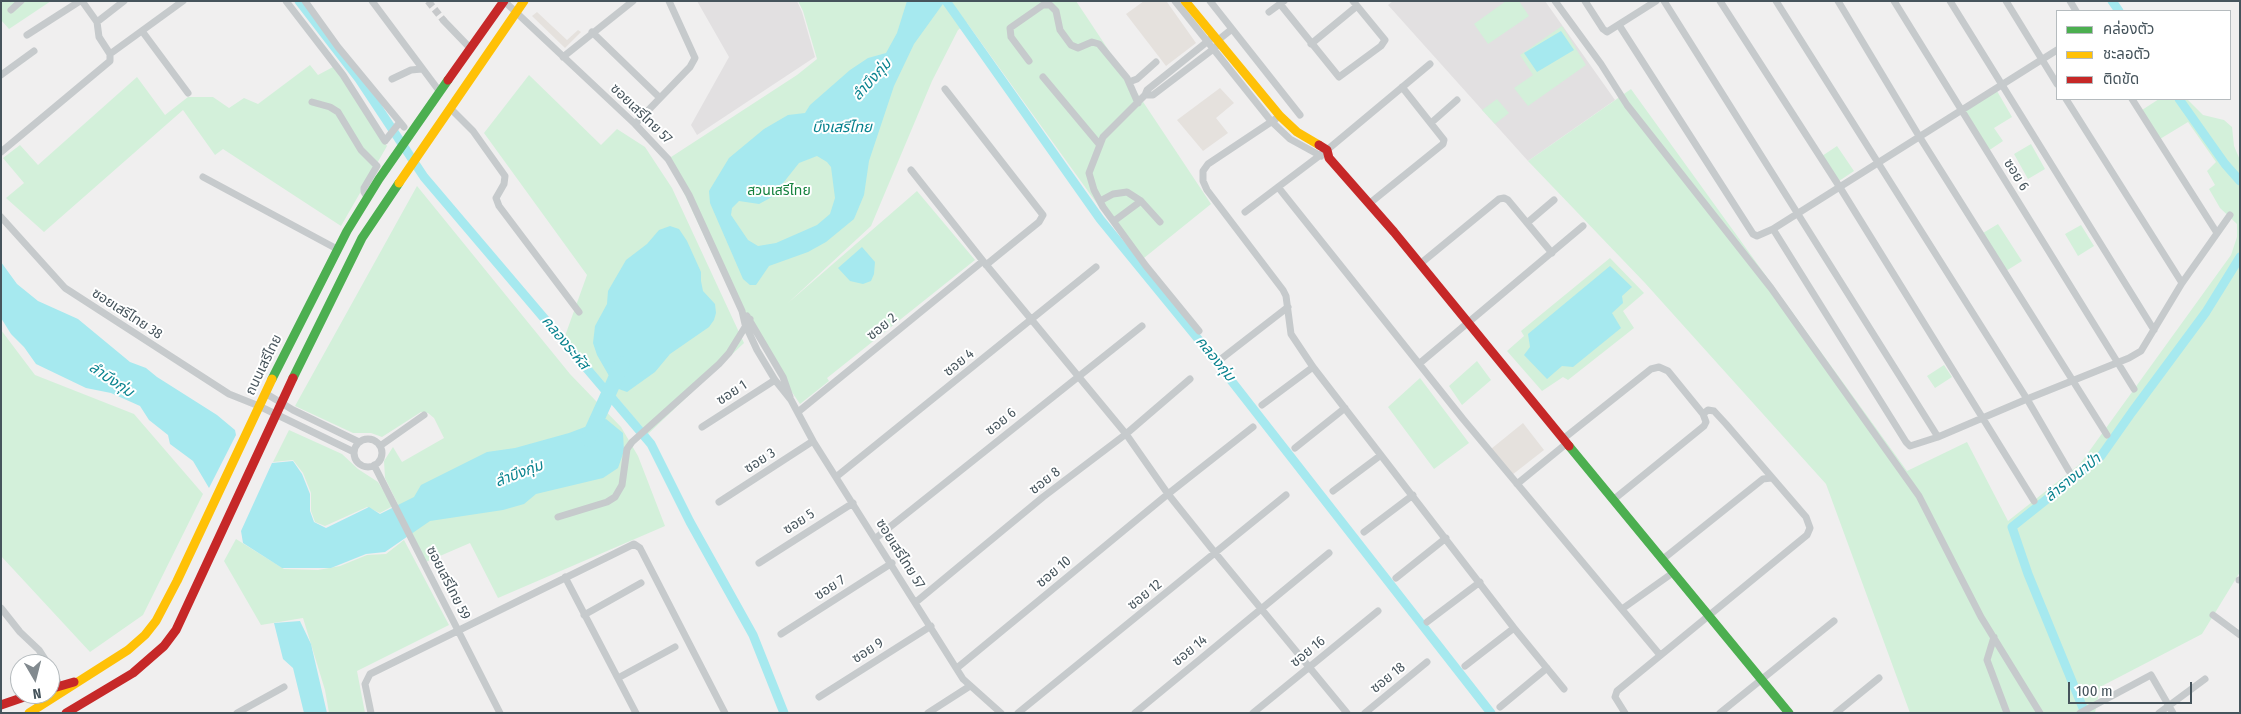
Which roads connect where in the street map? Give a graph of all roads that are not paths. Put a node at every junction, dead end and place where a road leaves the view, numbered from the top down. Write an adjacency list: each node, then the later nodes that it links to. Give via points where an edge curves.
1 (21, 1): 27 (street)
2 (81, 1): 31 (street); 36 (street)
3 (124, 1): 31 (street)
4 (183, 1): 34 (street)
5 (286, 1): 6 (street, via 342,74 386,140 401,124)
6 (305, 1)
7 (372, 1): 49 (street)
8 (504, 1): 28 (street, ซอยเสรีไทย 57); 39 (main road, ถนนเสรีไทย)
9 (524, 1): 28 (main road)
10 (633, 1): 35 (street)
11 (669, 1): 63 (street, via 695,58)
12 (1175, 1): 37 (street)
13 (1185, 1): 37 (main road)
14 (1210, 1): 33 (street)
15 (1555, 1): 189 (street, via 1627,105 1771,288 1919,496)
16 (1585, 1): 32 (street, via 1605,31)
17 (1656, 1): 32 (street)
18 (1664, 1): 91 (street)
19 (1720, 1): 83 (street)
20 (1776, 1): 80 (street)
21 (1838, 1): 76 (street)
22 (1894, 1): 70 (street, ซอย 6)
23 (1950, 1): 57 (street)
24 (2006, 1): 44 (street)
25 (1282, 3): 29 (street); 38 (street)
26 (1355, 4): 38 (street); 38 (street, via 1383,37 1381,46 1339,77)
27 (11, 10)
28 (516, 12): 43 (street, ซอยเสรีไทย 57); 69 (main road)
29 (1269, 12)
30 (444, 21): 39 (street)
31 (97, 22): 42 (street, via 99,37)
32 (1619, 25): 98 (street, via 1752,234 1761,235)
33 (1232, 29): 37 (street); 71 (street)
34 (142, 31): 42 (street); 61 (street)
35 (592, 32): 43 (street); 63 (street)
36 (27, 35)
37 (1214, 43): 48 (street); 50 (main road); 52 (street)
38 (1311, 44)
39 (471, 49): 60 (main road, ถนนเสรีไทย)
40 (34, 51): 51 (street)
41 (2056, 51): 44 (street)
42 (110, 54): 78 (street, via 108,63)
43 (563, 57): 75 (street, ซอยเสรีไทย 57)
44 (2042, 59): 56 (street); 57 (street)
45 (1029, 62): 55 (street, via 1011,37 1010,28 1043,5 1050,5 1056,11 1060,30 1071,45 1078,48 1092,42 1099,44)
46 (1156, 62): 55 (street)
47 (1430, 64): 58 (street)
48 (1174, 68): 52 (street); 62 (street, via 1147,90)
49 (422, 69): 54 (street, via 411,70); 60 (street)
50 (1237, 72): 72 (main road); 73 (street)
51 (1, 74)
52 (1178, 75): 62 (street, via 1153,95)
53 (1043, 77): 77 (street)
54 (392, 79)
55 (1129, 82): 68 (street)
56 (2056, 82)
57 (2000, 84): 70 (street); 112 (street)
58 (1402, 87): 74 (street); 79 (street)
59 (945, 89): 102 (street, ซอย 2, via 1043,215 1039,222)
60 (440, 92): 85 (main road, ถนนเสรีไทย)
61 (188, 93)
62 (1145, 96): 68 (street)
63 (659, 97): 75 (street)
64 (1457, 100): 74 (street)
65 (2067, 100): 105 (street)
66 (2133, 100): 99 (street)
67 (312, 102): 85 (street, via 330,106 338,112 361,150 377,166 364,188)
68 (1138, 103): 77 (street)
69 (450, 108): 107 (street, via 473,131 504,176 504,184 496,198 498,206); 126 (main road, via 352,257)
70 (1960, 110): 76 (street); 115 (street, ซอย 6)
71 (1300, 115)
72 (1280, 116): 73 (street); 79 (main road)
73 (1271, 121): 79 (street, via 1290,139); 106 (street, via 1208,164 1203,171 1203,181 1283,290)
74 (1431, 123): 89 (street, via 1444,140 1443,144)
75 (635, 124): 109 (street, ซอยเสรีไทย 57, via 662,150 676,170)
76 (1919, 136): 80 (street); 121 (street)
77 (1099, 144): 87 (street, via 1088,173)
78 (1, 152)
79 (1325, 154): 84 (street); 89 (main road)
80 (1876, 163): 83 (street); 124 (street)
81 (911, 170): 102 (street)
82 (203, 177): 100 (street)
83 (1839, 186): 91 (street); 134 (street)
84 (1278, 187): 90 (street); 116 (street)
85 (367, 197): 100 (main road, ถนนเสรีไทย)
86 (1554, 200): 96 (street)
87 (1100, 201): 88 (street, via 1113,194 1127,192); 94 (street)
88 (1141, 201): 94 (street); 95 (street)
89 (1370, 204): 103 (main road)
90 (1245, 212)
91 (1796, 213): 98 (street); 139 (street)
92 (2230, 215): 99 (street)
93 (1, 217): 128 (street, ซอยเสรีไทย 38, via 65,288 210,383)
94 (1114, 221): 113 (street)
95 (1160, 222)
96 (1527, 223): 101 (street); 103 (street, via 1508,200 1499,199)
97 (1583, 226): 101 (street)
98 (1773, 229): 139 (street, via 1906,442 1910,446)
99 (2217, 233): 105 (street)
100 (337, 249): 123 (main road, ถนนเสรีไทย)
101 (1552, 253): 110 (street)
102 (984, 263): 108 (street); 130 (street, ซอย 2)
103 (1420, 264): 110 (main road)
104 (1096, 267): 108 (street, ซอย 4)
105 (2182, 283): 112 (street)
106 (1288, 307): 114 (street); 117 (street, via 1291,334)
107 (579, 312)
108 (1033, 320): 118 (street); 149 (street, ซอย 4)
109 (747, 322): 120 (street, ซอยเสรีไทย 57, via 754,345); 125 (street, ซอยเสรีไทย 57, via 783,377); 160 (street, via 719,364 632,442 627,449 622,485 615,497)
110 (1468, 322): 116 (street); 141 (main road)
111 (1142, 326): 118 (street, ซอย 6)
112 (2154, 330): 115 (street, via 2141,351)
113 (1199, 331)
114 (1221, 359)
115 (2118, 362): 121 (street); 122 (street, ซอย 6)
116 (1420, 363): 151 (street)
117 (1313, 367): 127 (street); 129 (street)
118 (1078, 376): 137 (street); 162 (street, ซอย 6)
119 (1190, 379): 137 (street, ซอย 8)
120 (775, 380): 125 (street, ซอยเสรีไทย 57); 135 (street, ซอย 1)
121 (2072, 380): 124 (street); 138 (street)
122 (2134, 389)
123 (265, 394): 126 (street); 128 (main road, ถนนเสรีไทย)
124 (2027, 398): 134 (street); 148 (street)
125 (790, 400): 130 (street, ซอยเสรีไทย 57)
126 (280, 402): 131 (main road); 142 (street)
127 (1262, 405)
128 (259, 406): 131 (street, ซอยเสรีไทย 38); 200 (main road, ถนนเสรีไทย, via 156,621 128,650)
129 (1345, 408): 144 (street); 146 (street)
130 (798, 412): 140 (street, ซอยเสรีไทย 57)
131 (275, 414): 145 (street); 211 (main road, via 176,630 164,646 133,673)
132 (1703, 414): 141 (street, via 1668,371 1659,367 1651,370); 150 (street, via 1708,410 1714,411); 156 (street, via 1704,426)
133 (424, 415): 143 (street)
134 (1983, 418): 139 (street); 157 (street)
135 (702, 426)
136 (1253, 427): 153 (street, ซอย 10)
137 (1126, 434): 153 (street); 174 (street, ซอย 8, via 1043,497)
138 (2107, 436)
139 (1938, 437)
140 (813, 441): 149 (street, ซอยเสรีไทย 57); 158 (street, ซอย 3)
141 (1564, 441): 151 (street); 156 (main road)
142 (359, 442): 143 (street, via 370,439); 145 (street)
143 (380, 446): 147 (street, via 381,457)
144 (1295, 448)
145 (354, 452): 147 (street, via 360,464)
146 (1381, 455): 152 (street); 155 (street)
147 (374, 465): 186 (street, ซอยเสรีไทย 59)
148 (2070, 471)
149 (836, 477): 159 (street, ซอยเสรีไทย 57)
150 (1771, 478): 166 (street, via 1763,478); 181 (street, via 1806,517 1810,528 1807,535)
151 (1517, 484): 177 (street)
152 (1333, 491)
153 (1168, 494): 165 (street); 196 (street, ซอย 10)
154 (1286, 495): 165 (street, ซอย 12)
155 (1413, 495): 161 (street); 163 (street)
156 (1613, 500): 166 (main road)
157 (2034, 501)
158 (720, 502)
159 (852, 503): 162 (street, ซอยเสรีไทย 57); 167 (street, ซอย 5)
160 (558, 518)
161 (1364, 532)
162 (876, 538): 168 (street, ซอยเสรีไทย 57)
163 (1446, 538): 171 (street); 172 (street)
164 (1329, 553): 176 (street, ซอย 14)
165 (1216, 554): 176 (street); 219 (street, ซอย 12)
166 (1663, 559): 169 (main road)
167 (758, 563)
168 (892, 563): 174 (street, ซอยเสรีไทย 57); 187 (street, ซอย 7)
169 (1674, 572): 177 (street); 181 (main road)
170 (565, 577): 179 (street); 186 (street); 216 (street, via 630,545 637,545)
171 (1396, 578)
172 (1480, 582): 183 (street); 185 (street)
173 (641, 583): 179 (street)
174 (916, 602): 184 (street, ซอยเสรีไทย 57)
175 (1, 608): 191 (street)
176 (1261, 610): 194 (street); 220 (street, ซอย 14)
177 (1622, 610): 192 (street)
178 (1378, 611): 194 (street, ซอย 16)
179 (584, 615): 198 (street)
180 (2213, 615): 188 (street)
181 (1709, 616): 192 (street); 201 (main road)
182 (1834, 620): 201 (street)
183 (1427, 622)
184 (930, 626): 196 (street, ซอยเสรีไทย 57); 207 (street, ซอย 9)
185 (1514, 628): 195 (street); 197 (street)
186 (457, 630): 213 (street, via 370,674 364,684); 214 (street, ซอยเสรีไทย 59)
187 (781, 634)
188 (2240, 635)
189 (1994, 637): 228 (street, via 1986,660); 229 (street)
190 (675, 646): 198 (street)
191 (42, 654)
192 (1660, 656): 224 (street, via 1617,691 1615,697)
193 (1427, 662): 223 (street, ซอย 18)
194 (1310, 666): 221 (street, ซอย 16); 222 (street)
195 (1465, 666)
196 (957, 668): 204 (street, ซอยเสรีไทย 57)
197 (1547, 668): 206 (street); 209 (street)
198 (618, 678): 215 (street)
199 (1879, 678): 227 (street)
200 (84, 679): 203 (main road); 210 (main road, ถนนเสรีไทย)
201 (1762, 679): 225 (street); 226 (main road)
202 (2205, 679): 208 (street)
203 (60, 686)
204 (970, 686): 217 (street); 218 (street, ซอยเสรีไทย 57)
205 (284, 687): 212 (street)
206 (1564, 689)
207 (819, 697)
208 (2169, 706): 230 (street, via 2152,675); 231 (street); 232 (street)
209 (1500, 707)
210 (29, 713)
211 (66, 713)
212 (237, 713)
213 (371, 713)
214 (500, 713)
215 (636, 713)
216 (725, 713)
217 (928, 713)
218 (1001, 713)
219 (1018, 713)
220 (1135, 713)
221 (1253, 713)
222 (1347, 713)
223 (1365, 713)
224 (1625, 713)
225 (1720, 713)
226 (1789, 713)
227 (1836, 713)
228 (2007, 713)
229 (2040, 713)
230 (2080, 713)
231 (2159, 713)
232 (2173, 713)

